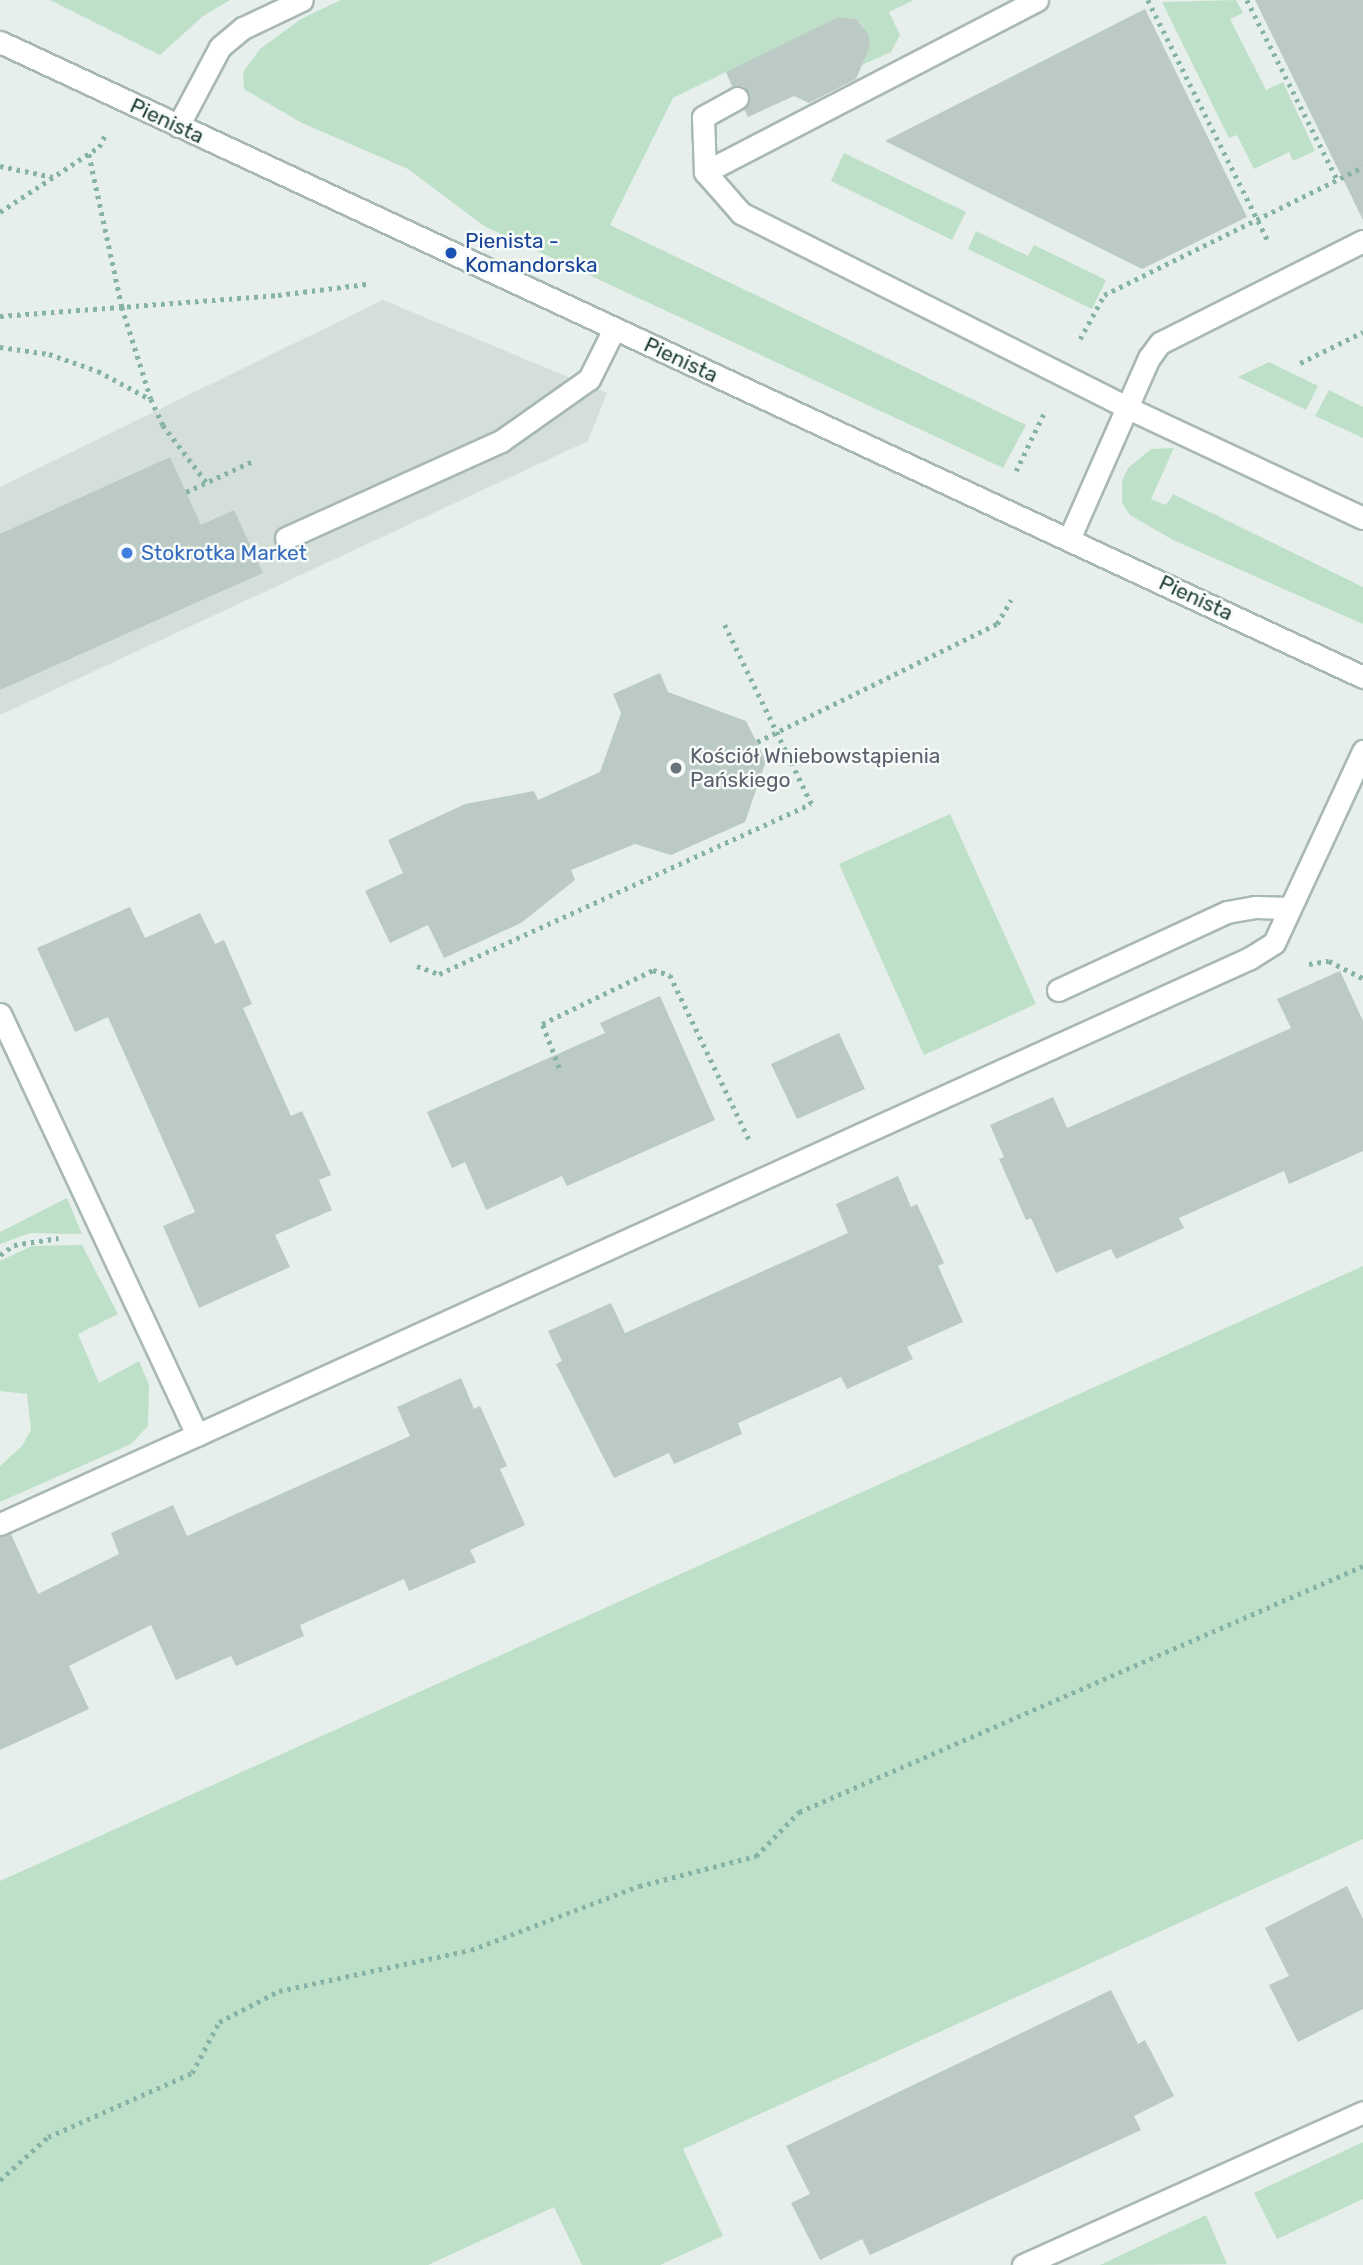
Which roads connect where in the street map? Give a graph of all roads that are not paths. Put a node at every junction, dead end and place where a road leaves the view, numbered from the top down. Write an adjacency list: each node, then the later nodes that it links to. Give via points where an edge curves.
1 (302, 0): 5 (street, via 243,28 220,47)
2 (1037, 0): 6 (street)
3 (0, 42): 5 (street, Pienista)
4 (737, 98): 6 (street, via 703,117)
5 (178, 125): 8 (street, Pienista)
6 (705, 172): 9 (street, via 741,213)
7 (1363, 241): 9 (street, via 1160,343)
8 (614, 329): 11 (street, via 589,379 501,441); 12 (street, Pienista)
9 (1128, 408): 10 (street); 12 (street)
10 (1363, 518)
11 (286, 538)
12 (1069, 539): 13 (street, Pienista)
13 (1363, 677)
14 (1363, 751): 15 (street)
15 (1287, 908): 16 (street, via 1227,912); 18 (street, via 1274,943 1250,958)
16 (1058, 990)
17 (0, 1014): 18 (street)
18 (197, 1434): 19 (street)
19 (0, 1524)
20 (1363, 2112): 21 (street)
21 (1023, 2265)

